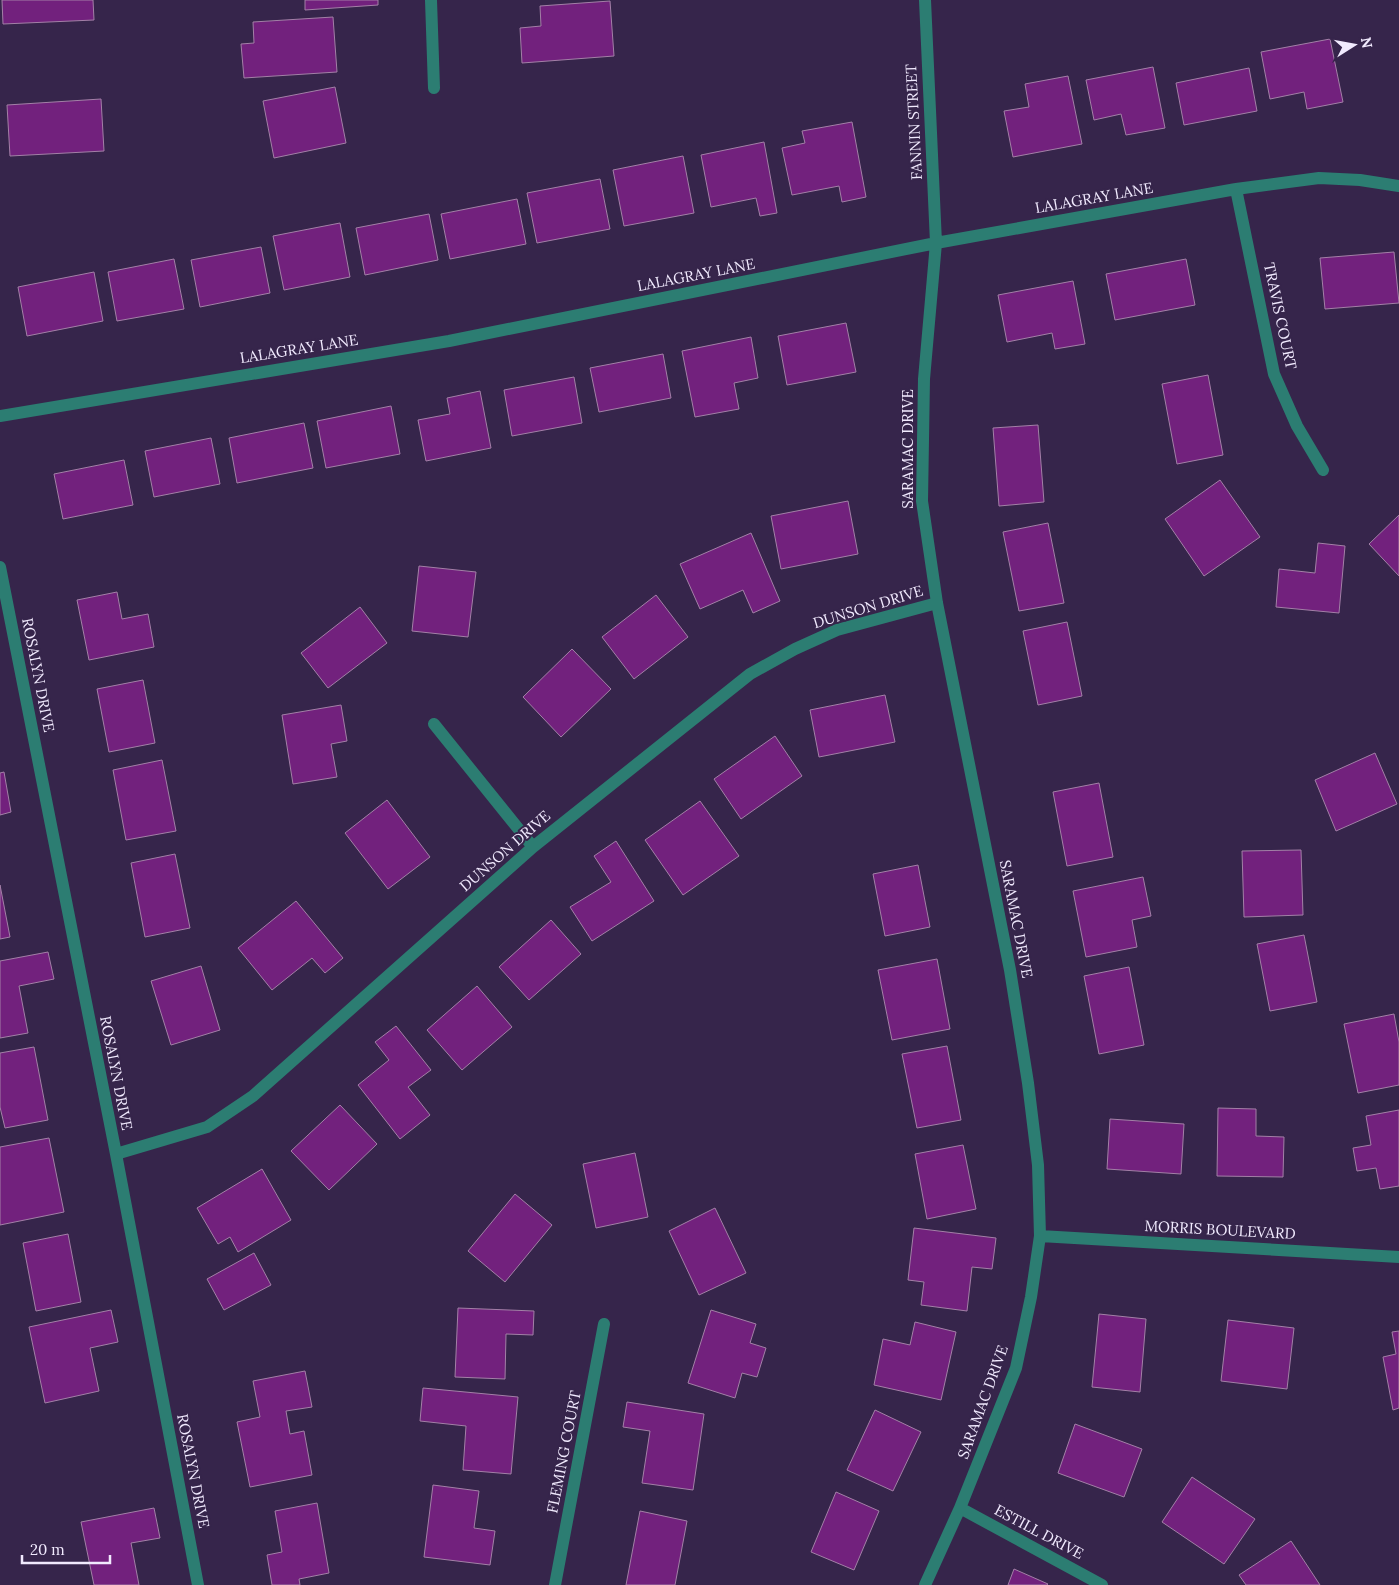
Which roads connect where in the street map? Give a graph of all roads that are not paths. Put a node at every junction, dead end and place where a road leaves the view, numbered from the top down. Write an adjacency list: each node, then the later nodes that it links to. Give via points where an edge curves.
1 (431, 0): 3 (street)
2 (925, 0): 6 (street, FANNIN STREET)
3 (434, 88)
4 (1399, 186): 5 (street, LALAGRAY LANE, via 1319,178)
5 (1236, 189): 6 (street, LALAGRAY LANE); 8 (street, TRAVIS COURT, via 1274,374 1297,426)
6 (936, 243): 7 (street, LALAGRAY LANE, via 449,341); 10 (street, SARAMAC DRIVE, via 924,379 922,501)
7 (0, 416)
8 (1323, 470)
9 (0, 567): 13 (street, ROSALYN DRIVE)
10 (937, 603): 12 (street, DUNSON DRIVE, via 837,630 750,674); 14 (street, SARAMAC DRIVE, via 1010,970 1038,1165)
11 (434, 724): 12 (street)
12 (533, 847): 13 (street, DUNSON DRIVE, via 253,1096 207,1127)
13 (116, 1154): 18 (street, ROSALYN DRIVE)
14 (1040, 1236): 15 (street, MORRIS BOULEVARD); 17 (street, SARAMAC DRIVE, via 1016,1368)
15 (1399, 1257)
16 (604, 1324): 19 (street, FLEMING COURT)
17 (960, 1508): 20 (street, SARAMAC DRIVE); 21 (street, ESTILL DRIVE)
18 (198, 1585)
19 (555, 1585)
20 (925, 1585)
21 (1102, 1585)

